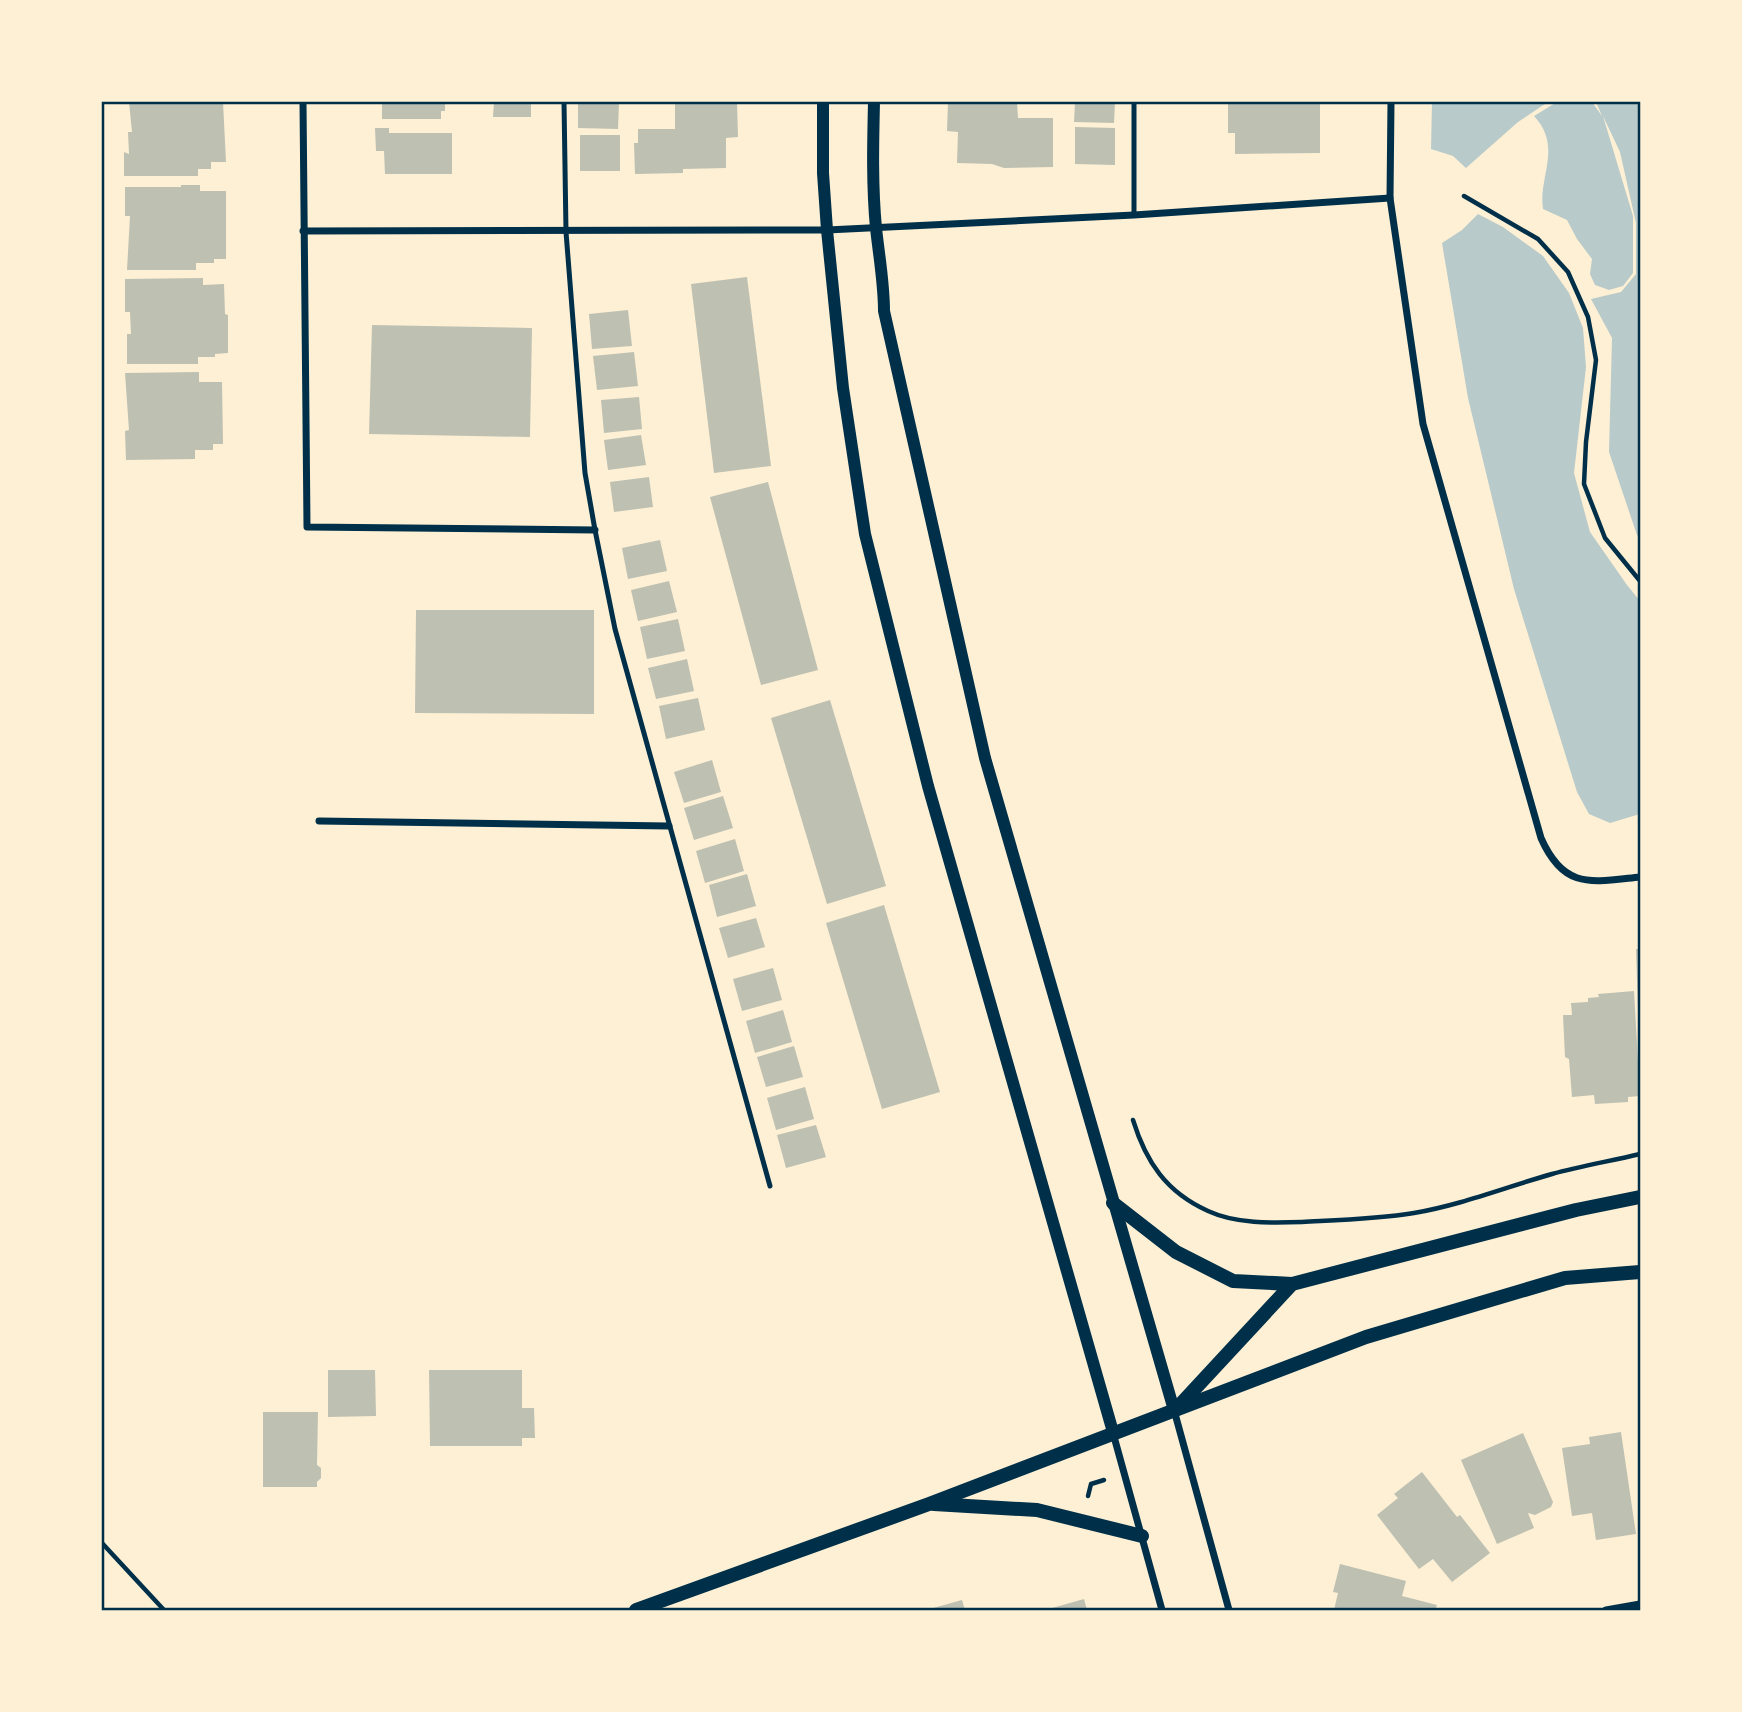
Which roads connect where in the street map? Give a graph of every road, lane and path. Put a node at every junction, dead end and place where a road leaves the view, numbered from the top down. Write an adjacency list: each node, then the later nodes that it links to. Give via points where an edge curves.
1 (303, 102): 12 (street)
2 (564, 102): 13 (lane)
3 (823, 102): 11 (street)
4 (874, 102): 10 (street)
5 (1135, 102): 9 (lane)
6 (1391, 102): 8 (street)
7 (1464, 195): 15 (path, via 1538,239 1568,272 1588,317 1597,360 1584,484 1605,538)
8 (1390, 198): 9 (street); 18 (street, via 1423,424 1541,838 1549,858 1576,878 1593,883)
9 (1135, 215): 10 (street)
10 (876, 228): 11 (street); 23 (street, via 884,311 985,758)
11 (827, 230): 13 (street); 27 (street, via 843,388 865,534 928,786)
12 (303, 231): 13 (street); 14 (street, via 307,527)
13 (566, 232): 14 (lane, via 585,473)
14 (595, 530): 17 (lane, via 615,629)
15 (1640, 581)
16 (319, 821): 17 (street)
17 (669, 826): 21 (lane)
18 (1640, 877)
19 (1133, 1120): 20 (path, via 1146,1157 1167,1184 1208,1212 1237,1220 1351,1220 1416,1213)
20 (1640, 1154)
21 (769, 1186)
22 (1640, 1197): 25 (main road)
23 (1114, 1203): 25 (main road, via 1176,1252 1233,1281); 26 (street)
24 (1640, 1272): 26 (main road, via 1565,1278 1379,1333)
25 (1292, 1284): 26 (main road)
26 (1174, 1410): 27 (main road); 37 (street)
27 (1113, 1432): 30 (main road); 31 (street)
28 (1108, 1479): 29 (path, via 1091,1484)
29 (1087, 1497)
30 (929, 1504): 31 (main road, via 1037,1510); 35 (main road)
31 (1142, 1536): 36 (street)
32 (102, 1543): 34 (path)
33 (1640, 1604): 38 (street)
34 (164, 1611)
35 (636, 1611)
36 (1162, 1611)
37 (1229, 1611)
38 (1606, 1611)

